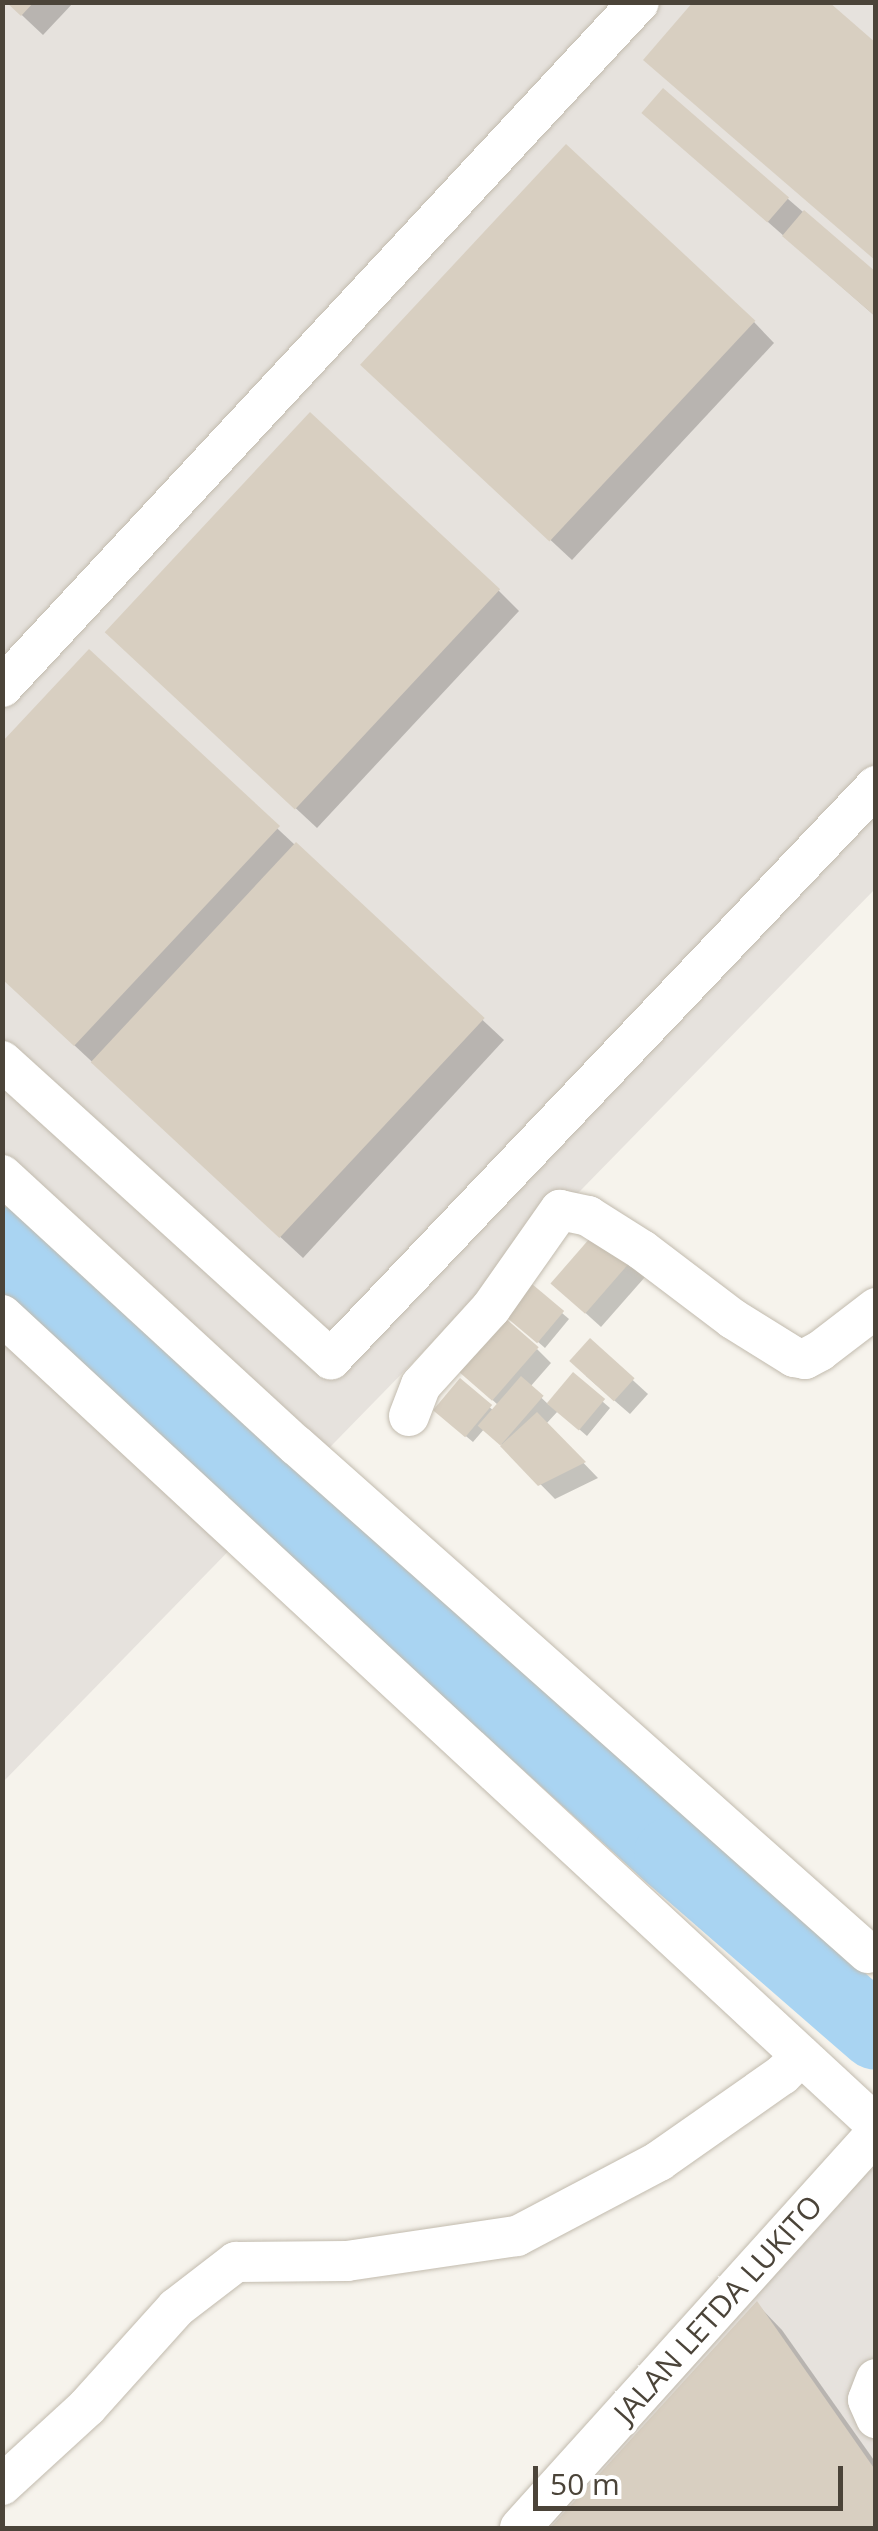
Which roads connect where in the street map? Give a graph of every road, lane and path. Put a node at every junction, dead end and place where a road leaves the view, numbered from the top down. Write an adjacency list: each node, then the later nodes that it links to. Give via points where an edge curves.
1 (638, 2): 2 (street)
2 (2, 687)
3 (876, 786): 4 (street, via 331,1360)
4 (2, 1061)
5 (2, 1176): 9 (street)
6 (876, 1308): 8 (street, via 820,1351 794,1357 588,1216 560,1210 491,1308 421,1385)
7 (2, 1315): 10 (street)
8 (409, 1416)
9 (868, 1953)
10 (801, 2056): 11 (street); 15 (street, via 659,2161 517,2236 346,2261 236,2262 176,2308 87,2407)
11 (876, 2125)
12 (876, 2134): 16 (street, JALAN LETDA LUKITO)
13 (876, 2379): 14 (street, via 868,2400)
14 (876, 2418)
15 (2, 2485)
16 (520, 2528)

